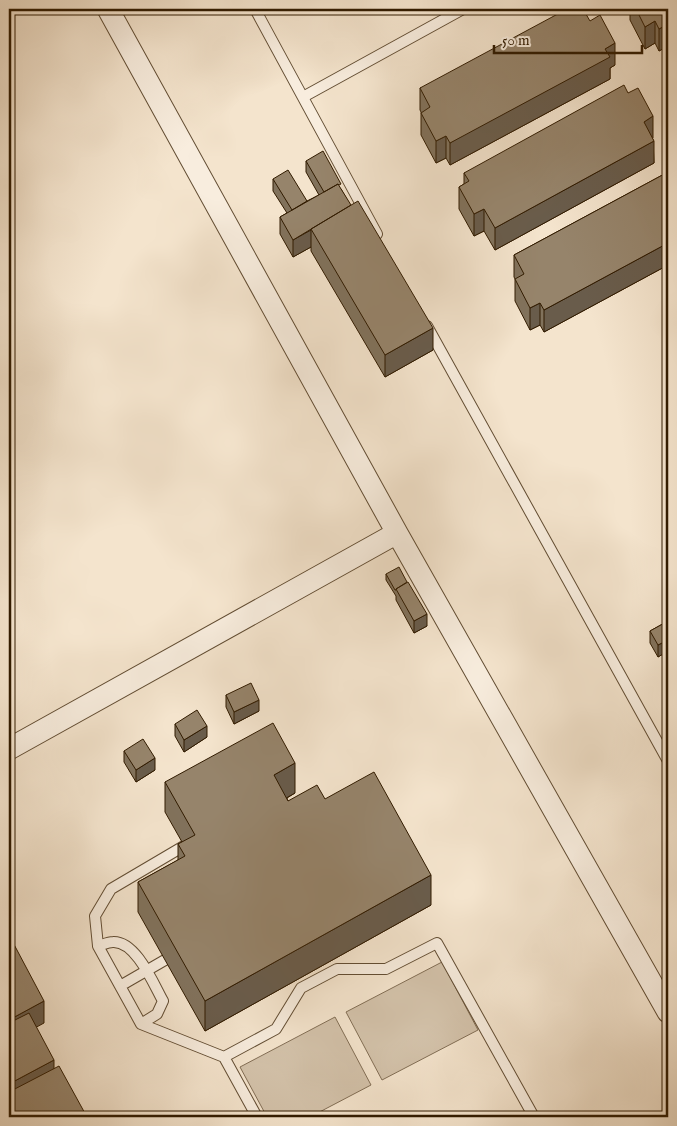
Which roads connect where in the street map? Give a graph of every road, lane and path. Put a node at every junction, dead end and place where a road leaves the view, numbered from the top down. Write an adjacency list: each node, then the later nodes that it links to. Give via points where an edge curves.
1 (108, 9): 7 (street)
2 (255, 9): 4 (lane)
3 (463, 9): 4 (lane)
4 (303, 97): 5 (lane)
5 (382, 243)
6 (423, 320): 9 (lane)
7 (398, 533): 8 (street); 15 (street)
8 (9, 749)
9 (668, 761)
10 (184, 846): 11 (lane, via 111,890 95,916)
11 (98, 946): 13 (lane, via 113,942 123,944 137,955); 14 (lane)
12 (165, 960): 13 (lane)
13 (146, 971): 14 (lane); 16 (lane, via 162,1001 157,1014)
14 (120, 986): 16 (lane)
15 (668, 1012)
16 (142, 1024): 17 (lane)
17 (224, 1058): 18 (lane); 19 (lane, via 276,1029 301,988 336,969 386,969 437,944)
18 (257, 1117)
19 (534, 1117)

